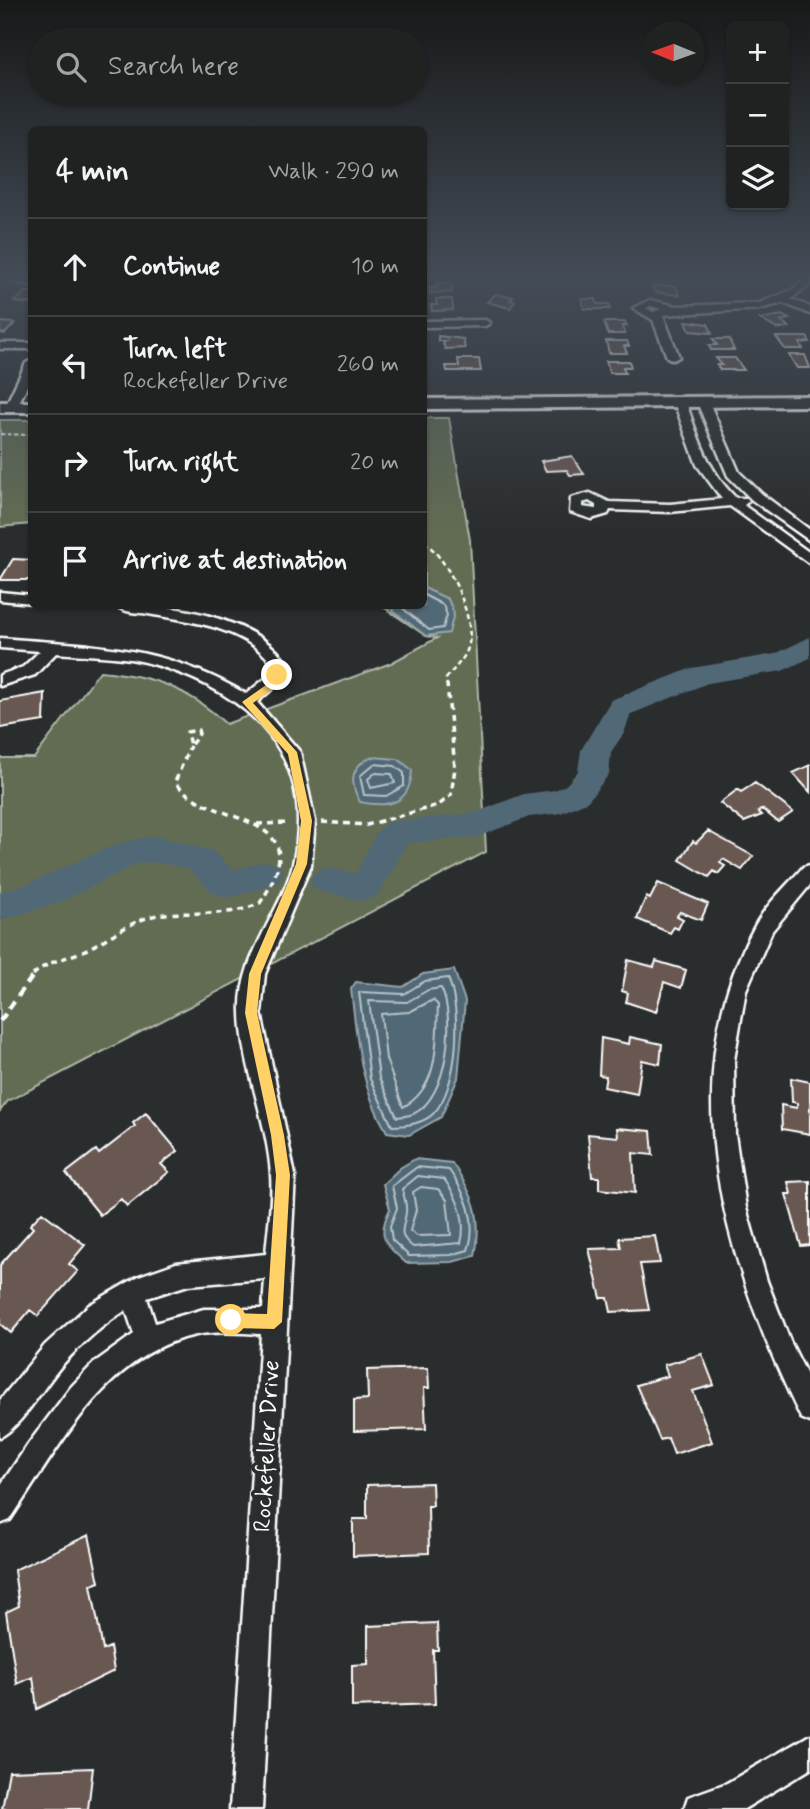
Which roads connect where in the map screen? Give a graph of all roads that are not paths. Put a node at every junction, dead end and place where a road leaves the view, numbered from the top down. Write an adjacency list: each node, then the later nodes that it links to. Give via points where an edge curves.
1 (28, 370): 6 (street)
2 (810, 401): 4 (main road)
3 (680, 402): 4 (main road); 5 (main road); 9 (street, via 706,471)
4 (703, 402): 8 (street, via 727,464)
5 (427, 404)
6 (6, 407): 7 (main road)
7 (28, 407)
8 (757, 497): 9 (street); 11 (street)
9 (736, 503): 10 (street); 12 (street)
10 (605, 506)
11 (810, 537)
12 (810, 560)
13 (0, 596): 14 (street)
14 (28, 599)
15 (142, 609): 19 (street, via 198,618 262,641 275,657 277,675 270,687)
16 (0, 643): 17 (street, Rockefeller Drive)
17 (51, 648): 18 (street, via 29,671); 19 (street, Rockefeller Drive, via 158,660 205,677)
18 (0, 681)
19 (247, 702): 21 (street, Rockefeller Drive, via 292,752 306,821 302,864 255,974 251,1013 283,1175)
20 (810, 872): 25 (street, via 766,922 740,981 726,1045 720,1115 731,1194 753,1280)
21 (277, 1266): 22 (street, via 178,1275); 23 (street, Rockefeller Drive)
22 (133, 1294): 24 (street); 26 (street, via 88,1321 49,1359)
23 (274, 1322): 24 (street, via 195,1323); 29 (street, Rockefeller Drive)
24 (148, 1339): 27 (street, via 124,1354 88,1388)
25 (810, 1409)
26 (0, 1423)
27 (0, 1510)
28 (810, 1751): 30 (street, via 736,1796)
29 (246, 1809)
30 (700, 1809)

